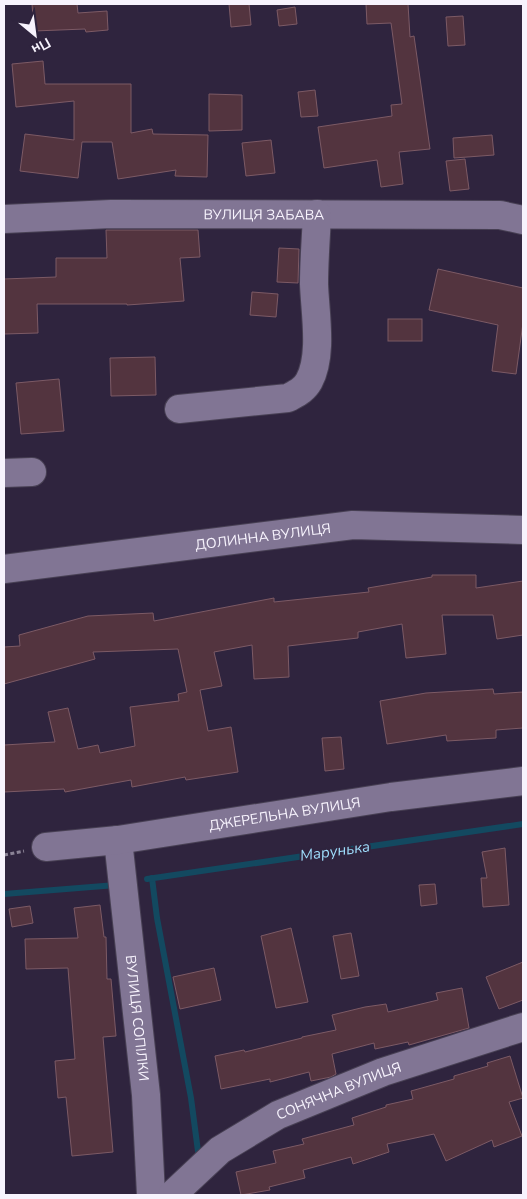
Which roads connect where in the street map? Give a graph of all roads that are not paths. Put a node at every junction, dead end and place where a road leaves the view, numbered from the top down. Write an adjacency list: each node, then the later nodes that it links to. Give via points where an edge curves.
1 (317, 214): 2 (street, ВУЛИЦЯ ЗАБАВА, via 111,214); 3 (street, ВУЛИЦЯ ЗАБАВА, via 500,215); 4 (street, via 316,342 309,381 302,391 288,398)
2 (4, 219)
3 (523, 220)
4 (178, 408)
5 (32, 472): 6 (street)
6 (4, 473)
7 (523, 530): 8 (street, ДОЛИННА ВУЛИЦЯ, via 353,525)
8 (4, 569)
9 (523, 781): 10 (street, ДЖЕРЕЛЬНА ВУЛИЦЯ, via 391,797)
10 (118, 840): 11 (street, ДЖЕРЕЛЬНА ВУЛИЦЯ); 13 (street, ВУЛИЦЯ СОПІЛКИ, via 146,1095)
11 (46, 848)
12 (523, 1027): 13 (street, СОНЯЧНА ВУЛИЦЯ, via 383,1072 278,1115 220,1150)
13 (166, 1194)

